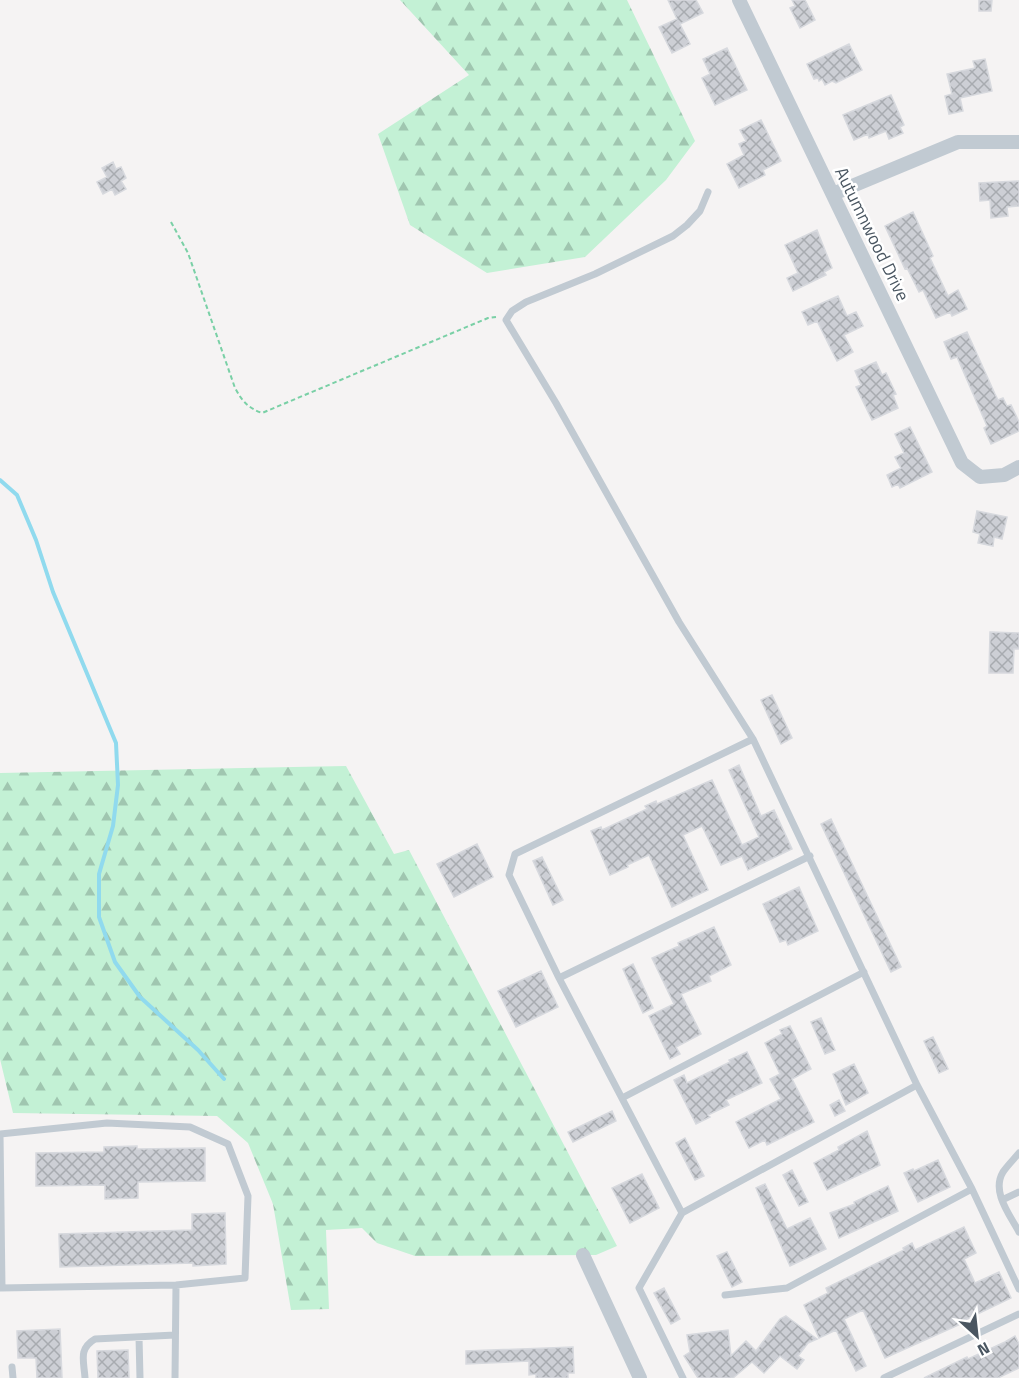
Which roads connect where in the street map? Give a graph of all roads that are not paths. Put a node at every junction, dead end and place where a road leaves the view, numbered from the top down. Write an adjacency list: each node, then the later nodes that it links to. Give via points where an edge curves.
1 (739, 0): 4 (street, Autumnwood Drive)
2 (1019, 142): 4 (street, via 958,142)
3 (708, 192): 6 (lane, via 700,211 673,236 526,302 512,311 508,324 655,581)
4 (832, 194): 5 (street, Autumnwood Drive, via 962,463 980,477 1004,475)
5 (1019, 467)
6 (753, 739): 7 (lane); 9 (lane, via 515,854 509,875)
7 (810, 856): 8 (lane); 9 (lane)
8 (864, 972): 10 (lane); 11 (lane)
9 (559, 978): 11 (lane)
10 (917, 1085): 14 (lane); 17 (lane)
11 (622, 1098): 17 (lane)
12 (0, 1134): 20 (lane, via 107,1123 190,1127 228,1144 248,1196 245,1278); 21 (lane)
13 (1019, 1153): 16 (lane, via 1002,1174 998,1187)
14 (972, 1189): 22 (lane); 23 (lane, via 787,1288)
15 (1019, 1192): 16 (lane)
16 (1002, 1200): 18 (lane)
17 (682, 1213): 33 (lane, via 639,1288)
18 (1019, 1232)
19 (583, 1255): 32 (street)
20 (176, 1285): 21 (lane); 25 (lane)
21 (1, 1288)
22 (1019, 1289)
23 (725, 1295)
24 (1019, 1314): 34 (lane)
25 (175, 1335): 26 (lane); 31 (lane)
26 (139, 1337): 29 (lane, via 95,1339 87,1344 83,1350); 30 (lane)
27 (12, 1367): 28 (lane)
28 (12, 1378)
29 (85, 1378)
30 (140, 1378)
31 (175, 1378)
32 (639, 1378)
33 (682, 1378)
34 (884, 1378)

